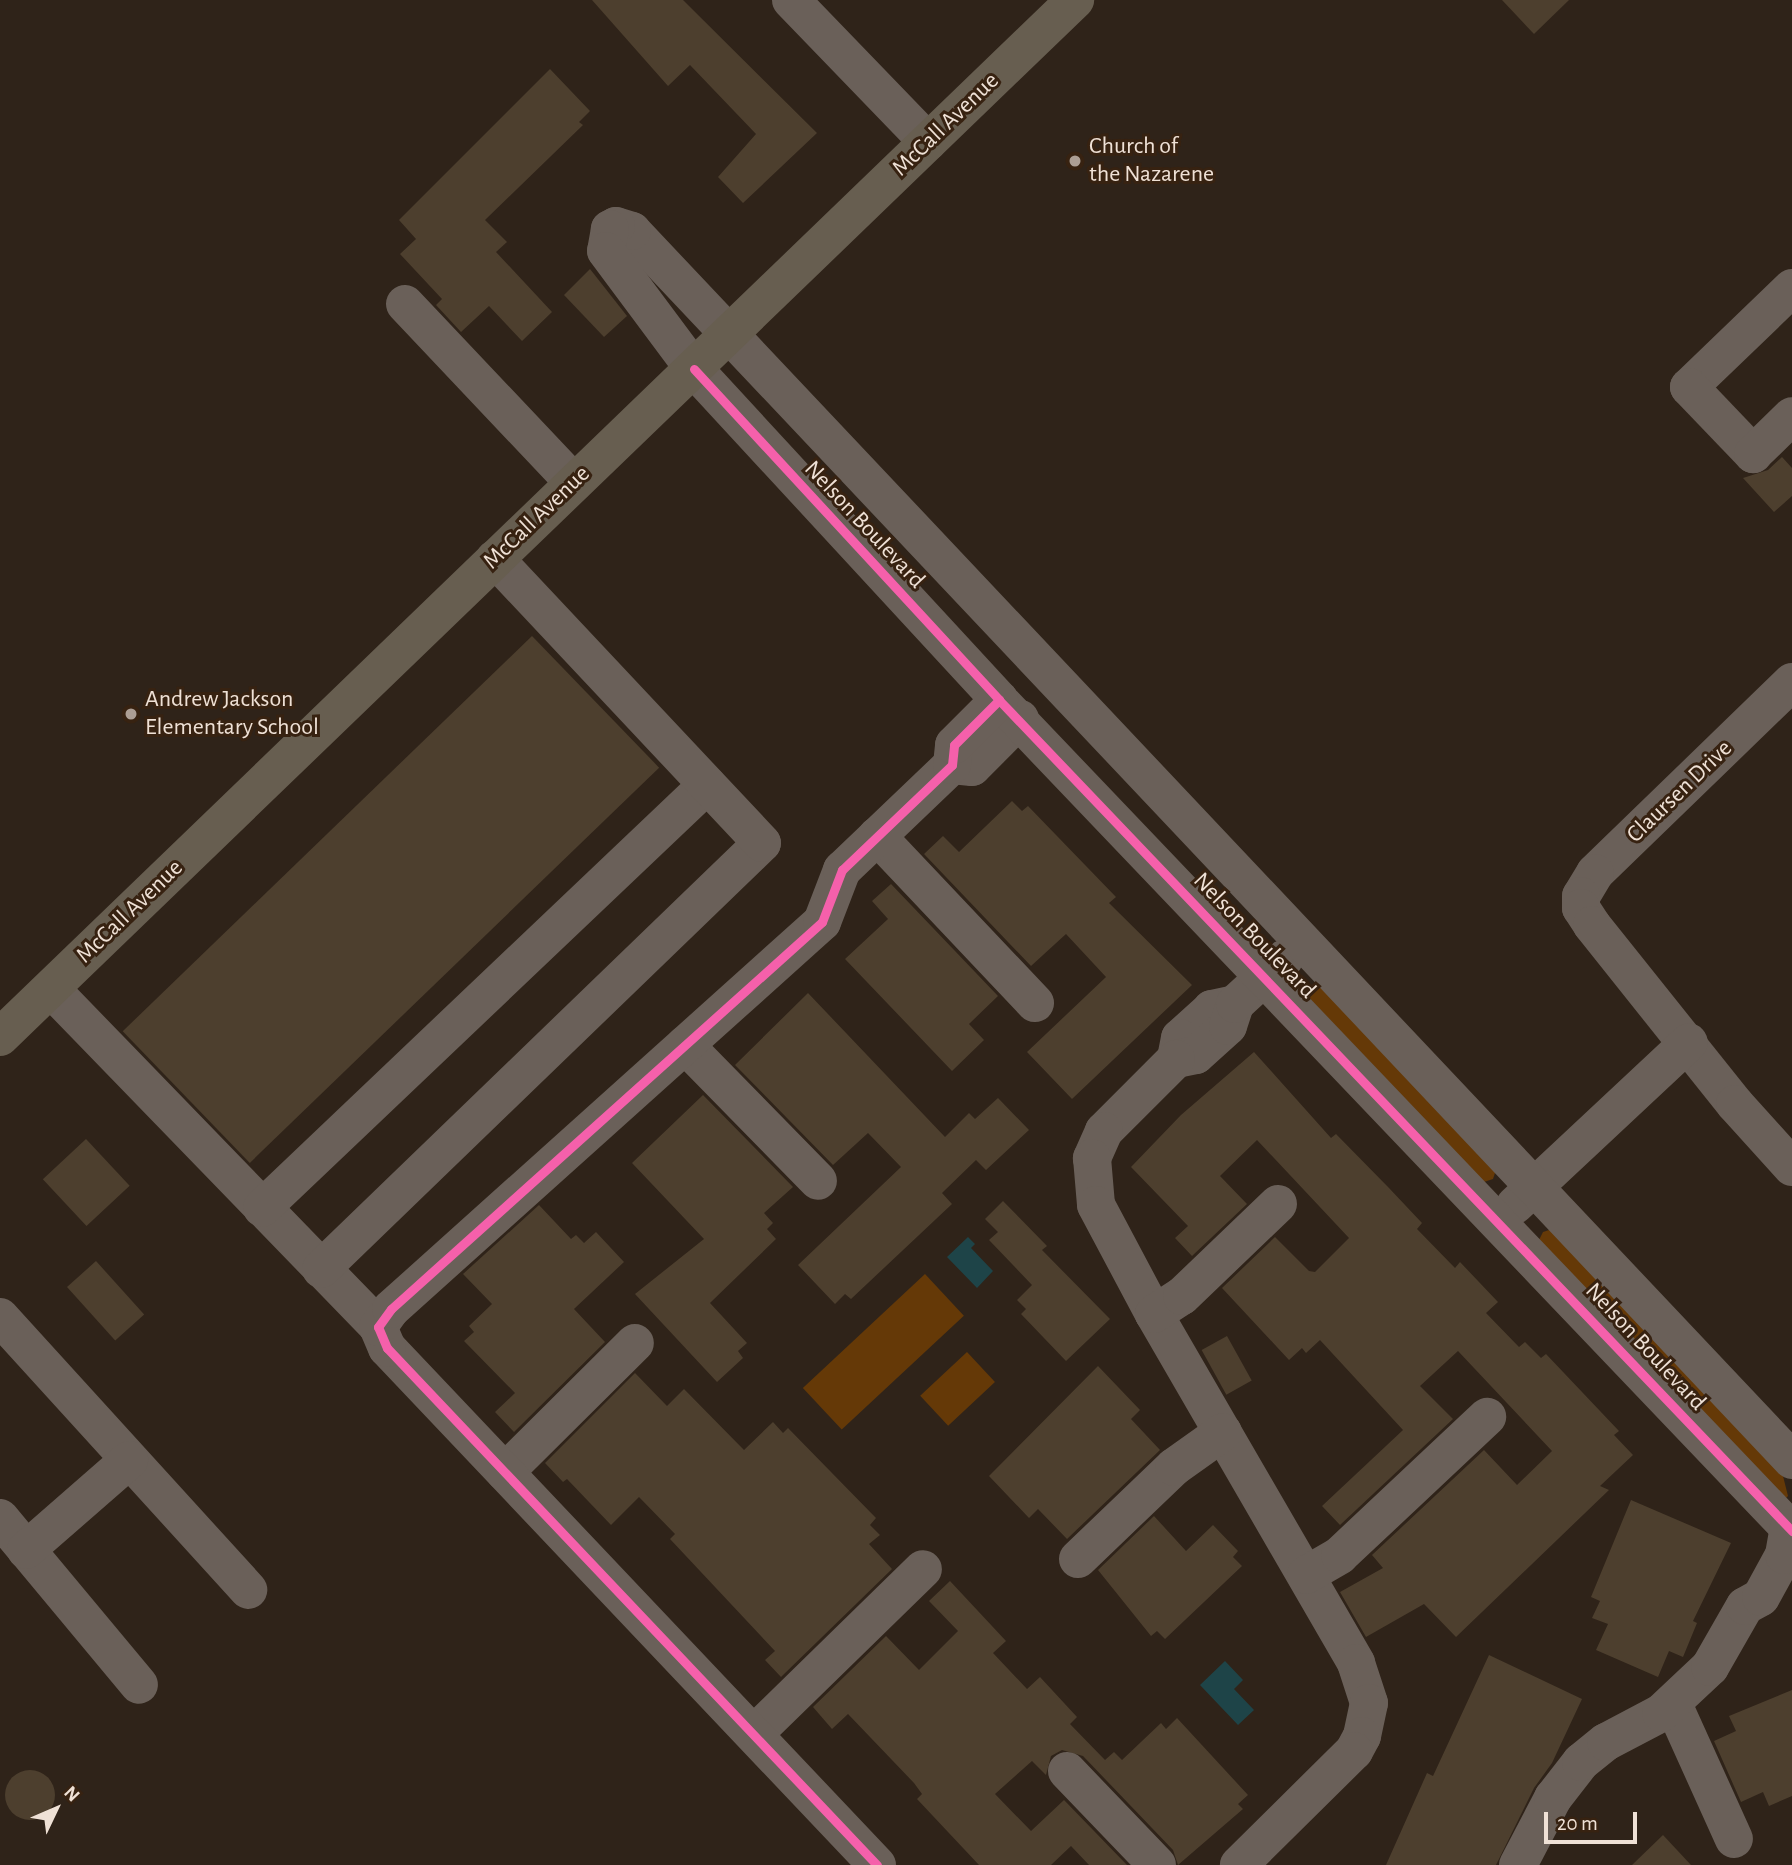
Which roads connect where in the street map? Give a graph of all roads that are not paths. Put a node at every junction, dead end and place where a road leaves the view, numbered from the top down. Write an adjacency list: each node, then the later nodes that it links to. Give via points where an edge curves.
1 (791, 0): 3 (street)
2 (1075, 0): 3 (main road, McCall Avenue)
3 (928, 142): 6 (main road, McCall Avenue)
4 (1792, 288): 8 (street, via 1689,387 1753,454)
5 (405, 304): 9 (street)
6 (729, 335): 7 (main road, McCall Avenue); 7 (street, Nelson Boulevard, via 632,231 616,226 610,229 606,251); 11 (street, Nelson Boulevard)
7 (694, 369): 9 (main road, McCall Avenue); 13 (street, Nelson Boulevard)
8 (1792, 416)
9 (574, 483): 10 (main road, McCall Avenue)
10 (495, 559): 14 (street); 18 (main road, McCall Avenue)
11 (1046, 671): 13 (street); 16 (street, Nelson Boulevard)
12 (1785, 703): 21 (street, Claursen Drive, via 1595,873 1581,896 1581,908)
13 (1009, 709): 15 (street, via 954,746 952,765); 17 (street, Nelson Boulevard)
14 (707, 785): 27 (street); 29 (street, via 762,843)
15 (877, 836): 19 (street); 22 (street, via 842,870 822,922)
16 (1303, 940): 17 (street, Nelson Boulevard); 25 (street, Nelson Boulevard)
17 (1265, 976): 28 (street, Nelson Boulevard); 30 (street, via 1235,1004 1212,1009 1180,1038 1176,1059 1112,1122 1092,1158 1096,1205)
18 (51, 989): 20 (main road, McCall Avenue); 27 (street)
19 (1035, 1003)
20 (2, 1029)
21 (1689, 1042): 23 (street, via 1735,1104); 25 (street)
22 (685, 1045): 24 (street); 32 (street, via 391,1309)
23 (1792, 1167)
24 (818, 1181)
25 (1535, 1187): 28 (street); 37 (street, Nelson Boulevard)
26 (1278, 1204): 30 (street, via 1182,1296)
27 (262, 1208): 29 (street)
28 (1499, 1221): 40 (street, Nelson Boulevard)
29 (321, 1269): 32 (street)
30 (1154, 1314): 35 (street)
31 (0, 1317): 36 (street)
32 (378, 1327): 38 (street, via 387,1348)
33 (635, 1343): 38 (street)
34 (1488, 1417): 44 (street, via 1340,1555)
35 (1223, 1432): 42 (street, via 1174,1467); 44 (street)
36 (129, 1460): 41 (street); 45 (street)
37 (1792, 1460)
38 (505, 1472): 48 (street)
39 (0, 1519): 41 (street)
40 (1791, 1528): 47 (street, via 1763,1536 1740,1585 1745,1606 1710,1667)
41 (26, 1550): 46 (street)
42 (1078, 1559)
43 (923, 1569): 48 (street)
44 (1306, 1575): 53 (street, via 1365,1684 1367,1720 1363,1736 1343,1765)
45 (248, 1590)
46 (139, 1685)
47 (1673, 1704): 50 (street); 54 (street, via 1606,1742 1581,1762 1545,1810)
48 (754, 1734): 51 (street)
49 (1067, 1771): 52 (street)
50 (1734, 1839)
51 (877, 1865)
52 (1157, 1865)
53 (1239, 1865)
54 (1518, 1865)

